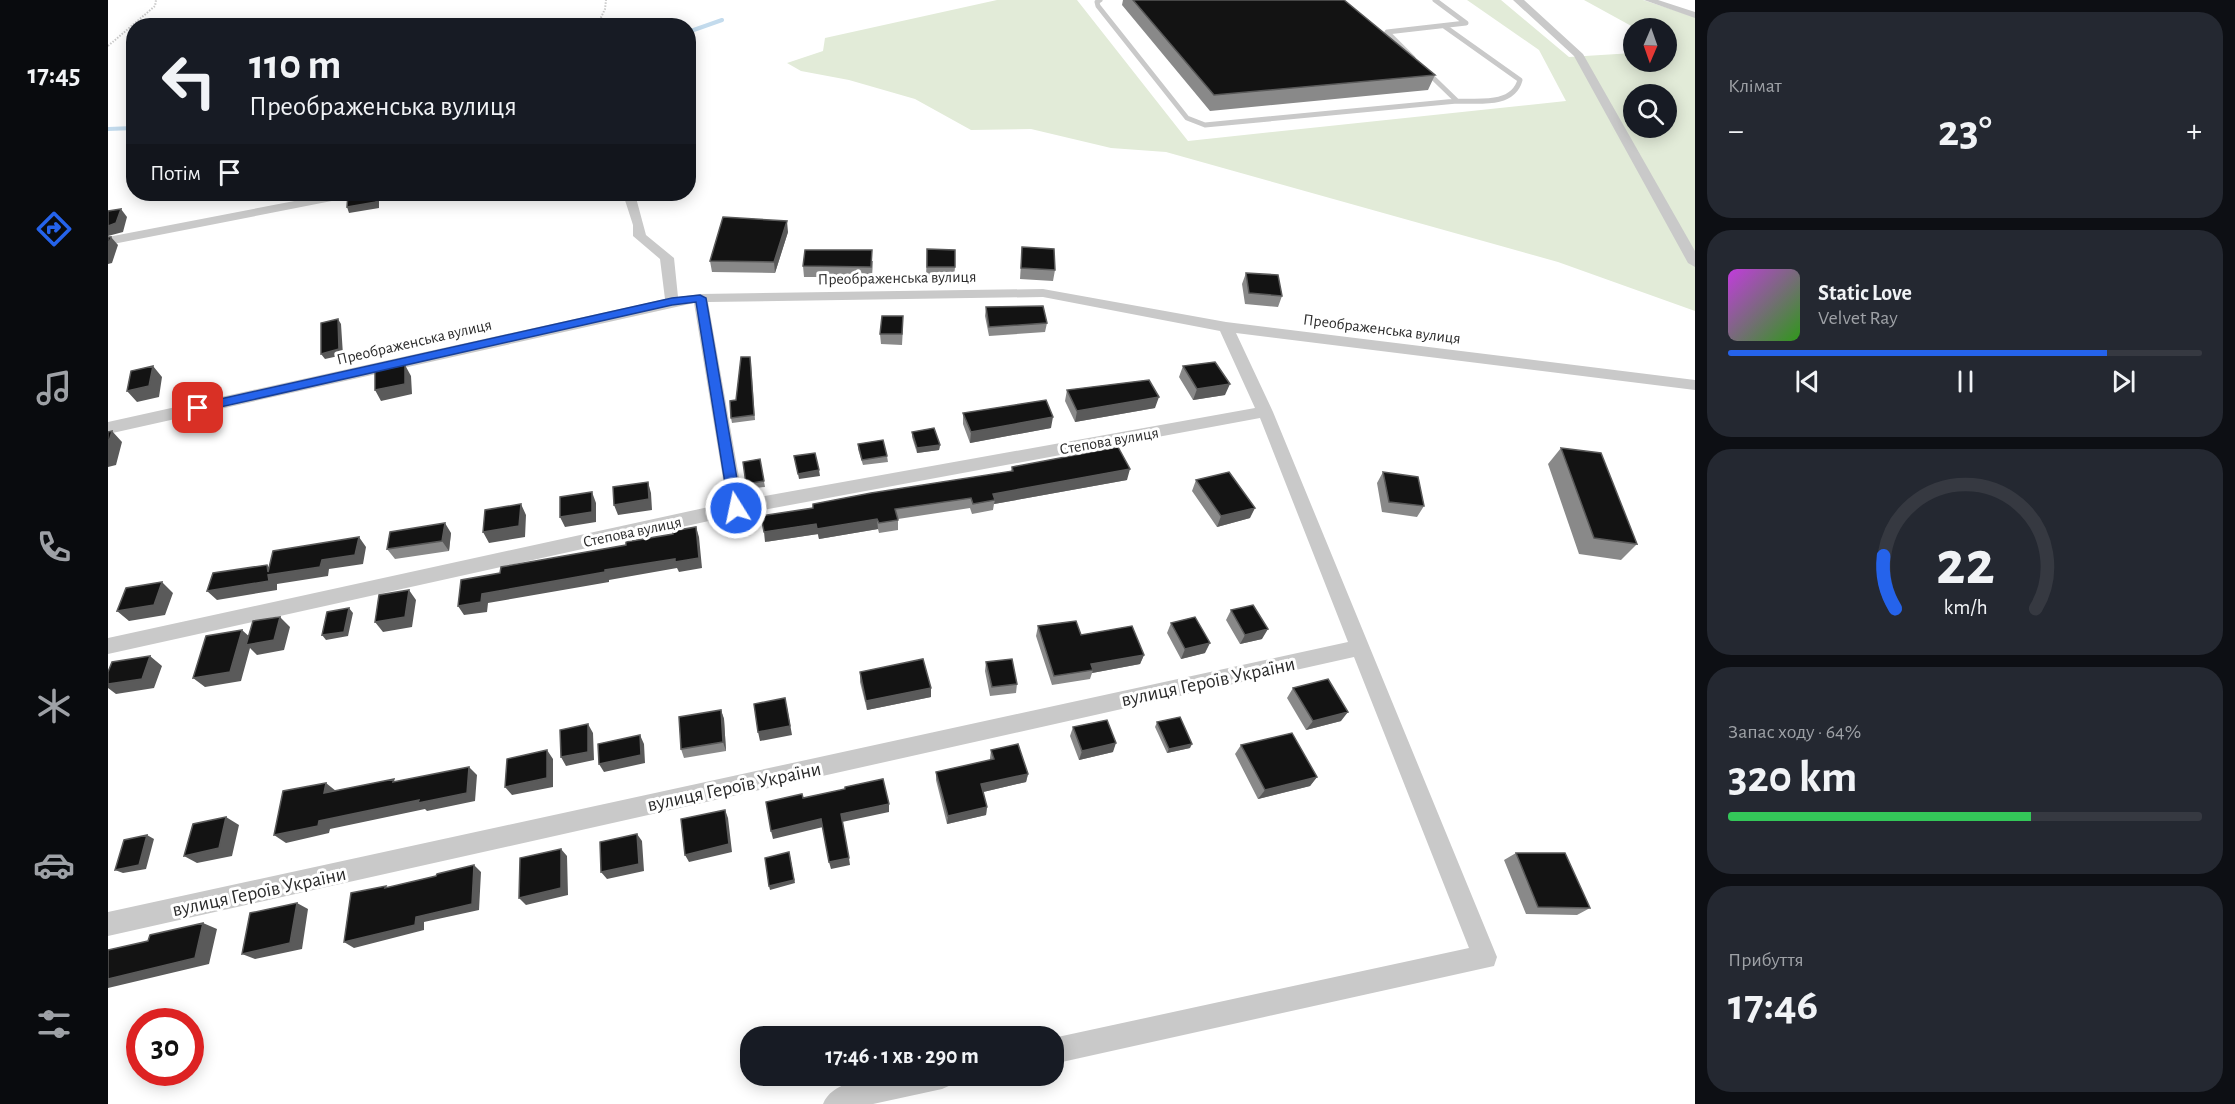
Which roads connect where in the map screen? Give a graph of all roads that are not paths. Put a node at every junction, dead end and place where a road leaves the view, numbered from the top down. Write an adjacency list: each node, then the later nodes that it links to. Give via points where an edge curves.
1 (1100, 0): 7 (lane, via 1098,6 1194,123 1217,125)
2 (1435, 0): 6 (lane, via 1466,23)
3 (1518, 0): 11 (street, via 1578,54)
4 (1649, 0): 5 (street)
5 (1695, 15)
6 (1444, 26): 7 (lane, via 1387,32); 7 (lane, via 1520,80 1515,94 1502,99)
7 (1458, 101)
8 (311, 201): 10 (street)
9 (631, 201): 13 (street, via 640,236 667,258)
10 (108, 241)
11 (1695, 263)
12 (700, 298): 13 (street, Преображенська вулиця); 14 (street, Преображенська вулиця, via 1043,293); 18 (street)
13 (672, 302): 17 (street, Преображенська вулиця)
14 (1226, 327): 15 (street, Преображенська вулиця); 16 (street)
15 (1695, 385)
16 (1265, 412): 18 (street, Степова вулиця); 20 (street)
17 (108, 428)
18 (736, 508): 19 (street, Степова вулиця)
19 (108, 646)
20 (1359, 648): 21 (street, вулиця Героїв України); 22 (street, via 1485,957)
21 (108, 924)
22 (1064, 1049)
23 (896, 1086): 24 (street, via 849,1096)
24 (836, 1104)

